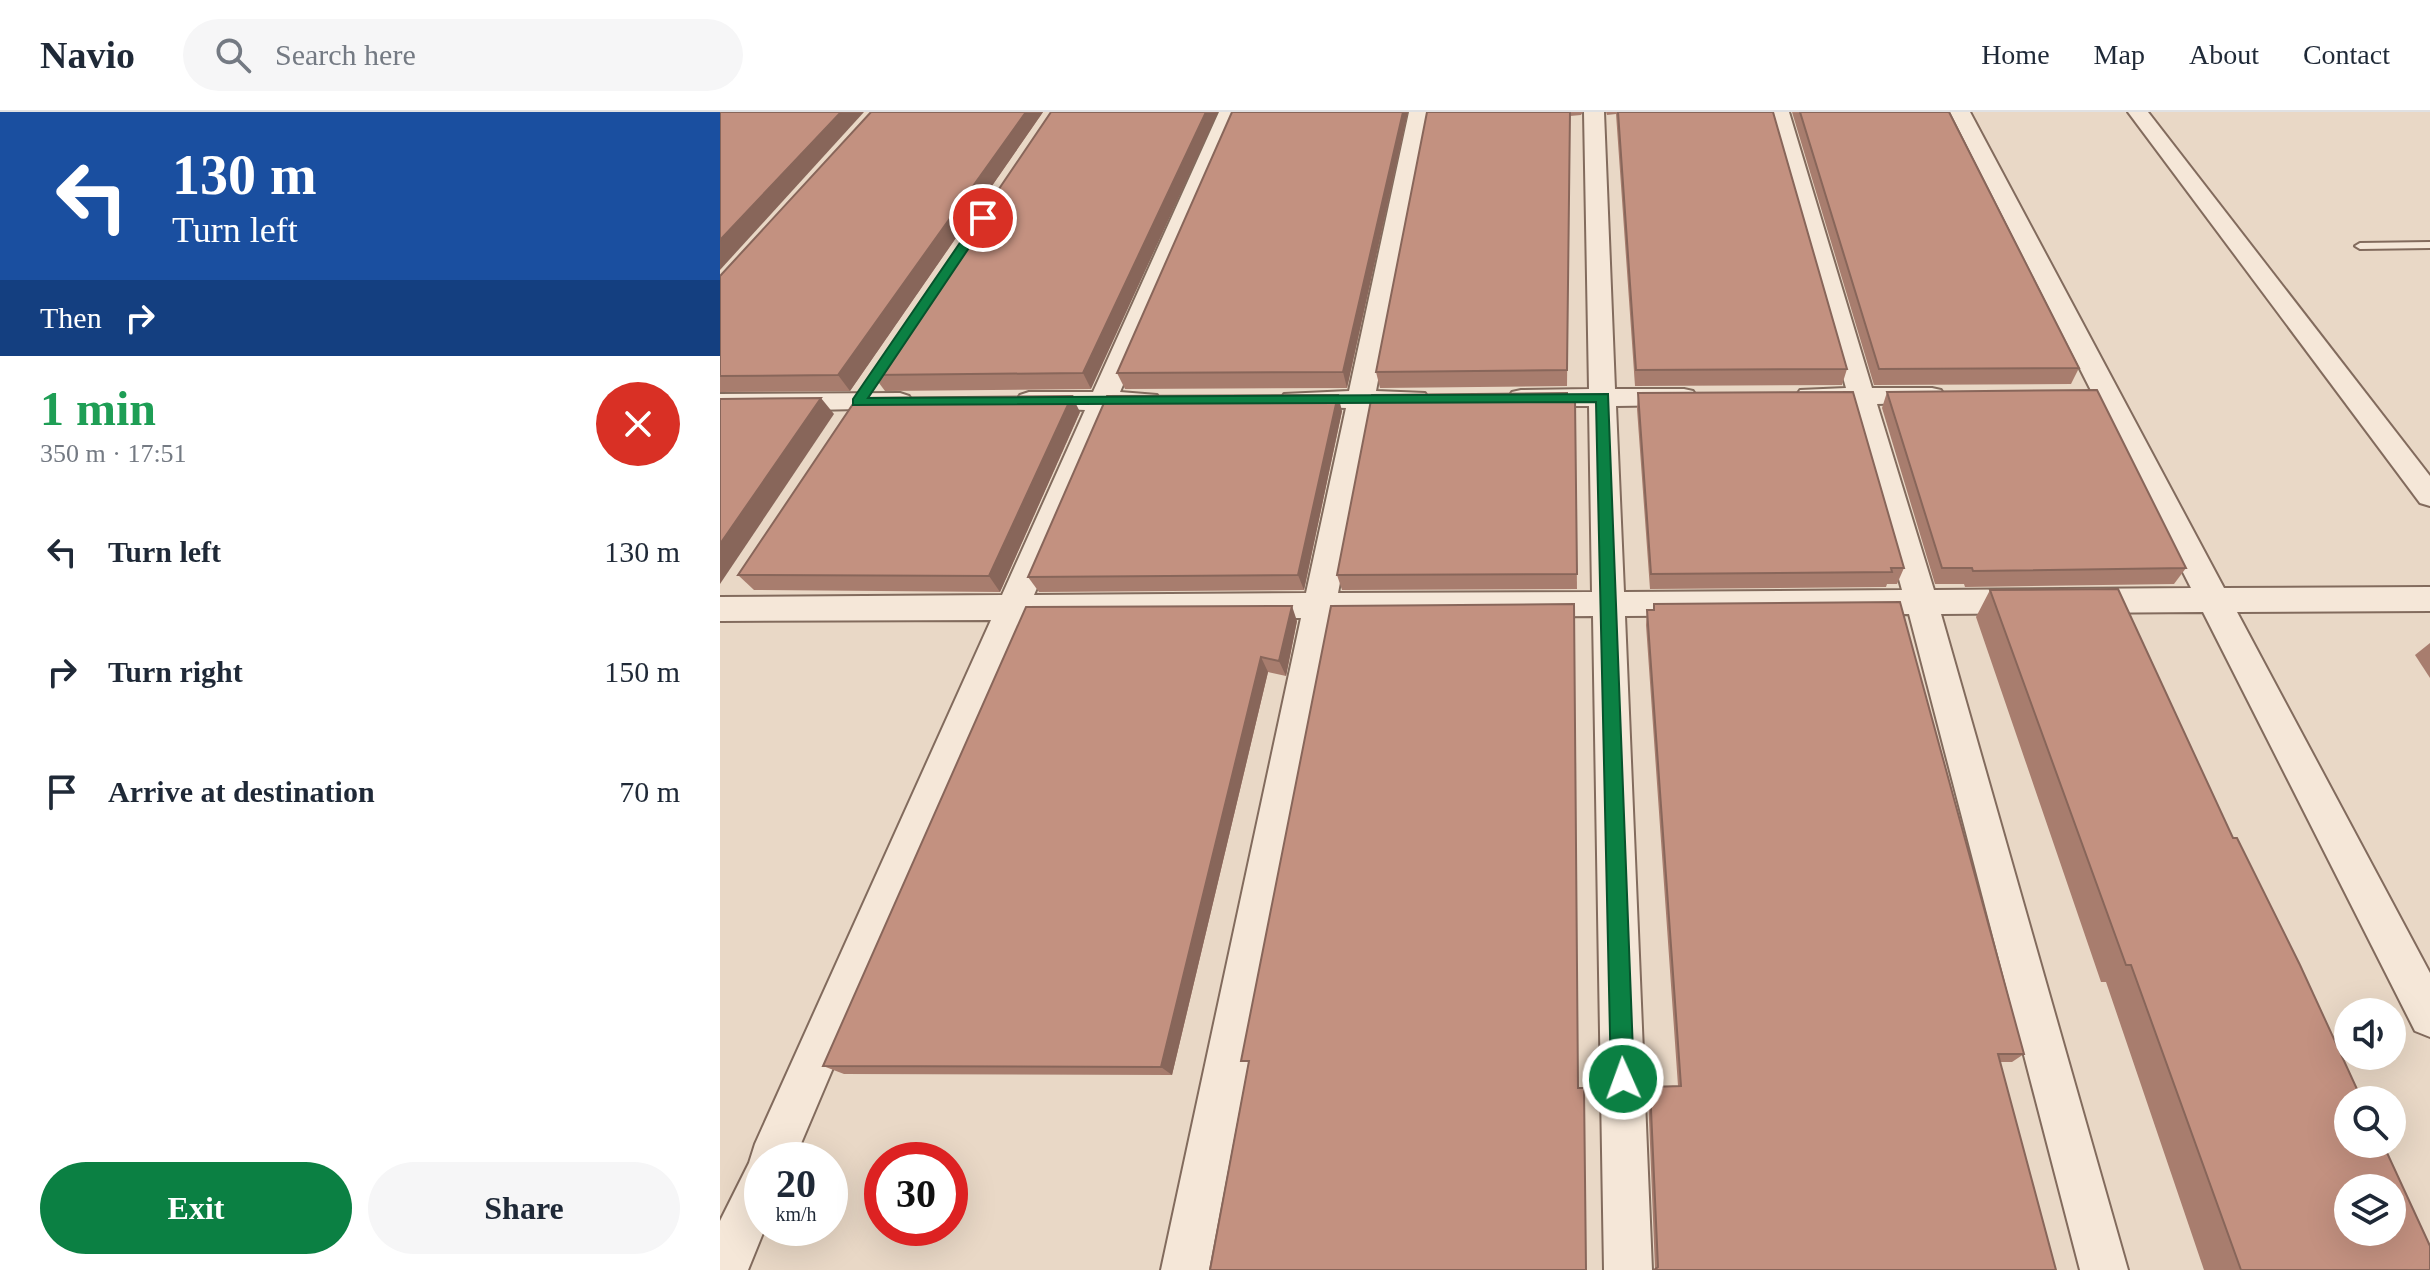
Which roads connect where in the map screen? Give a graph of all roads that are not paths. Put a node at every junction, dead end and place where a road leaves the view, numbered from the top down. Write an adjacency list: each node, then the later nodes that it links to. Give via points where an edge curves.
1 (1229, 112): 21 (street)
2 (1419, 112): 16 (street)
3 (1594, 112): 15 (street)
4 (1779, 112): 12 (street)
5 (1960, 112): 27 (street, via 2090,395)
6 (2138, 112): 26 (street)
7 (2430, 245): 8 (lane)
8 (2360, 246)
9 (875, 376): 22 (street)
10 (1953, 395): 12 (street)
11 (1786, 396): 12 (street)
12 (1862, 396): 29 (street)
13 (1709, 397): 15 (street)
14 (1496, 398): 15 (street)
15 (1603, 398): 30 (street)
16 (1359, 399): 17 (street); 19 (street); 32 (street)
17 (1435, 399)
18 (1177, 400): 21 (street)
19 (1268, 400)
20 (1009, 401): 21 (street)
21 (1101, 401): 33 (street)
22 (858, 402): 23 (street); 24 (street); 25 (street)
23 (933, 402)
24 (720, 403)
25 (840, 428)
26 (2430, 496)
27 (2211, 598): 28 (street); 29 (street); 34 (street)
28 (2430, 599)
29 (1921, 600): 30 (street); 40 (street)
30 (1609, 602): 32 (street); 39 (street)
31 (724, 603): 33 (street)
32 (1317, 605): 33 (street); 38 (street)
33 (1011, 607): 35 (street)
34 (2430, 1016)
35 (779, 1142)
36 (744, 1222): 37 (street)
37 (723, 1270)
38 (1185, 1270)
39 (1628, 1270)
40 (2104, 1270)

